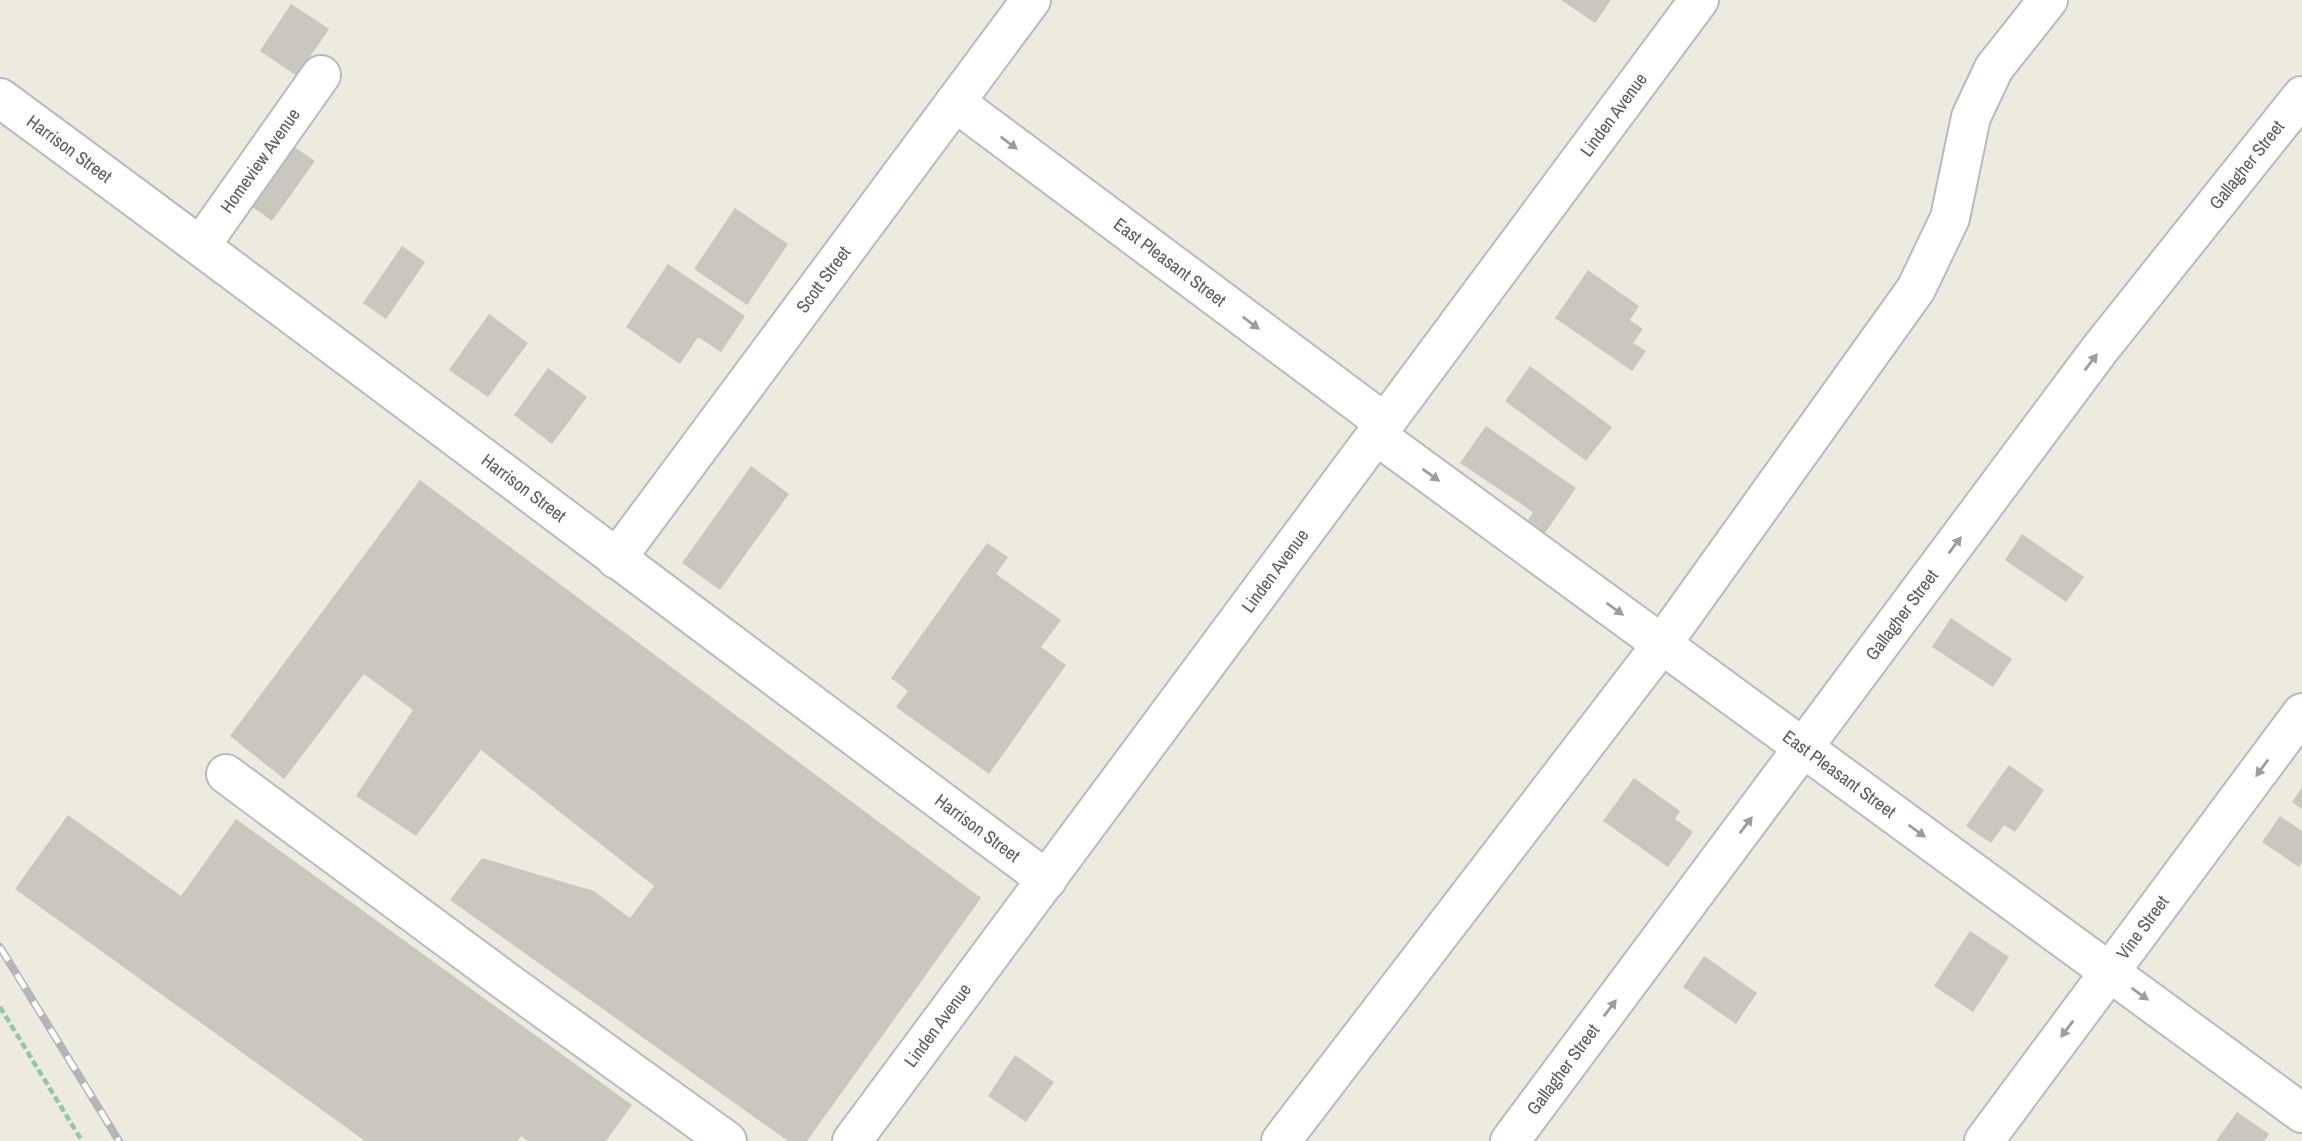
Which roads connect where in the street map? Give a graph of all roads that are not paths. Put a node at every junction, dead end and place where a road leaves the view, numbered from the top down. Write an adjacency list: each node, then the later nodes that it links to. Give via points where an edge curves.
1 (1031, 0): 7 (street, Scott Street)
2 (1699, 0): 9 (street, Linden Avenue)
3 (2048, 0): 11 (street, via 1994,68 1971,117 1950,218 1916,289)
4 (321, 75): 8 (street, Homeview Avenue)
5 (2302, 96): 13 (street, Gallagher Street, one-way to 5, via 2100,349)
6 (0, 98): 8 (street, Harrison Street)
7 (955, 102): 9 (street, East Pleasant Street, one-way to 9); 10 (street, Scott Street)
8 (201, 246): 10 (street, Harrison Street)
9 (1380, 429): 11 (street, East Pleasant Street, one-way to 11); 15 (street, Linden Avenue)
10 (616, 559): 15 (street, Harrison Street)
11 (1662, 644): 13 (street, East Pleasant Street); 20 (street)
12 (2302, 713): 16 (street, Vine Street, one-way to 16)
13 (1804, 748): 16 (street, East Pleasant Street, one-way to 16); 21 (street, Gallagher Street, one-way to 13)
14 (226, 774): 18 (street)
15 (1047, 880): 19 (street, Linden Avenue)
16 (2110, 972): 17 (street, East Pleasant Street, one-way to 17); 22 (street, Vine Street, one-way to 22)
17 (2302, 1113)
18 (727, 1141)
19 (852, 1141)
20 (1281, 1141)
21 (1510, 1141)
22 (1984, 1141)

